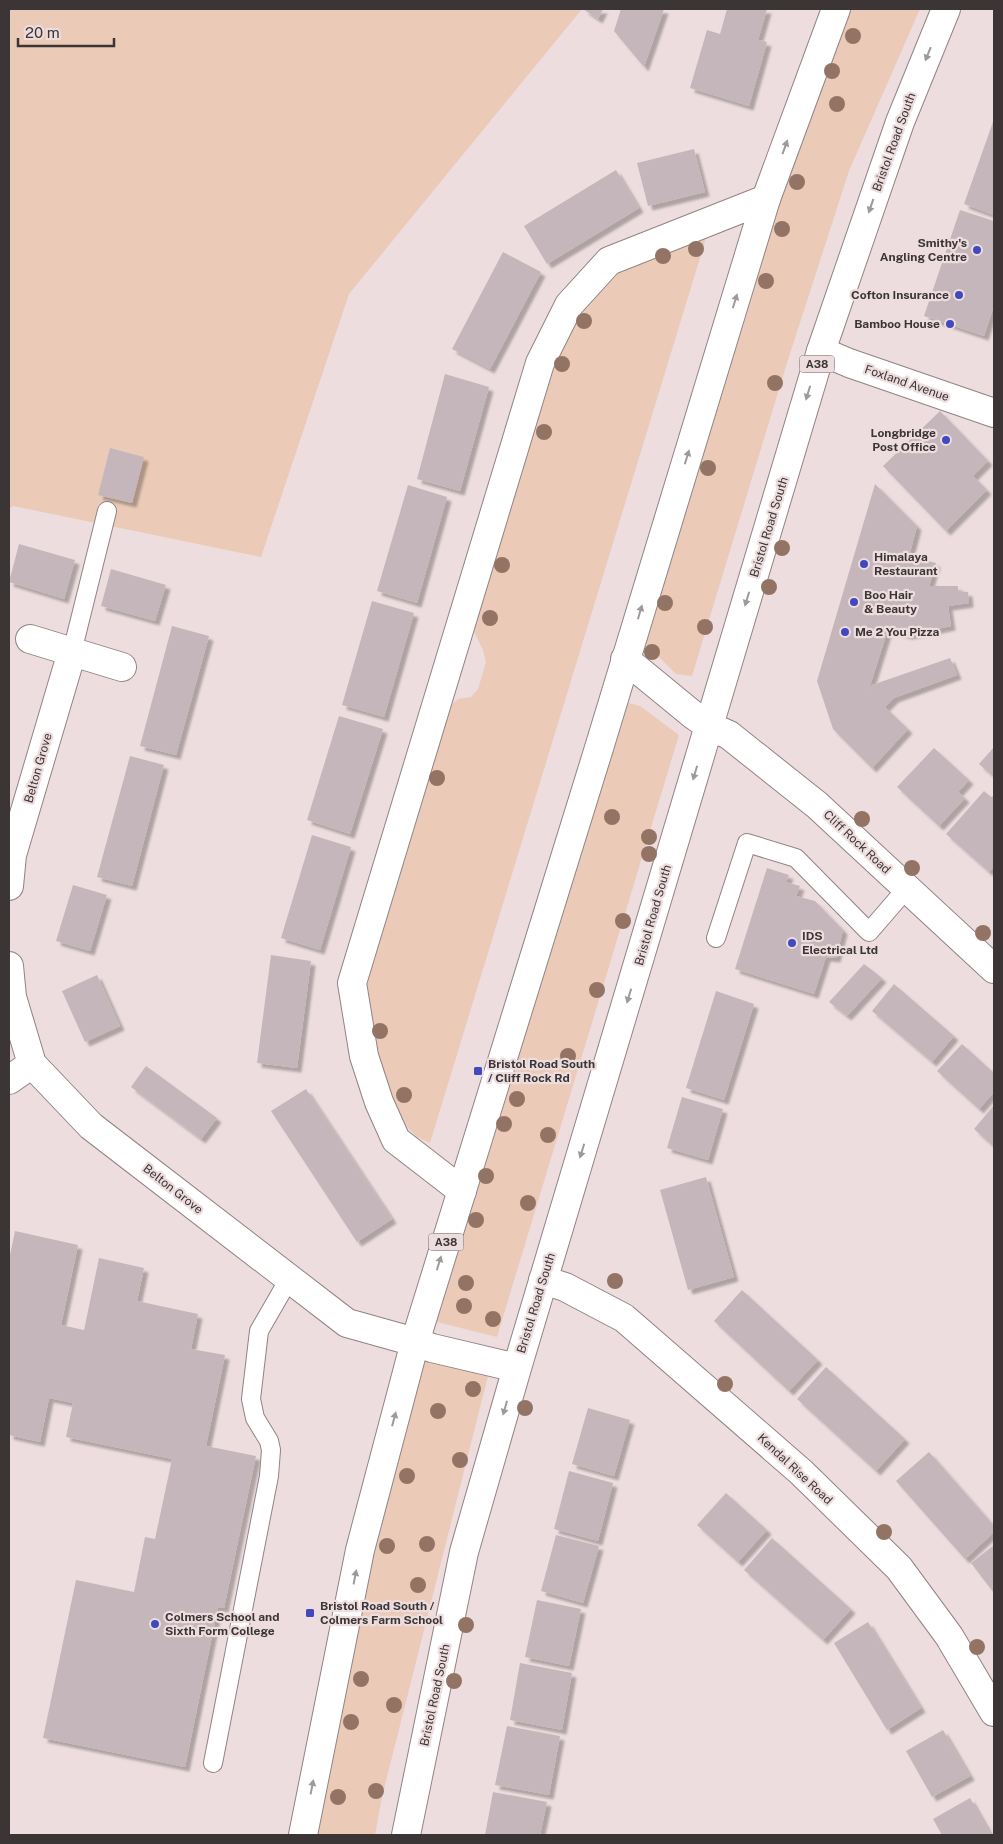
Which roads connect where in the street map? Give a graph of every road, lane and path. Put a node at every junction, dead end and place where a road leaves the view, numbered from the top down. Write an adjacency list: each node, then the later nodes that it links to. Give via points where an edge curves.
1 (836, 9): 3 (main road, A38, one-way to 1)
2 (946, 9): 4 (main road, Bristol Road South / A38, one-way to 4, via 900,122)
3 (766, 199): 9 (main road, A38, one-way to 3); 19 (main road, via 609,261 569,305 540,363 531,391 352,983 364,1056 396,1140)
4 (821, 351): 5 (main road, Foxland Avenue); 11 (main road, Bristol Road South / A38, one-way to 11)
5 (994, 413)
6 (107, 511): 8 (lane)
7 (30, 639): 8 (main road)
8 (72, 652): 10 (main road); 12 (main road, Belton Grove, via 12,855)
9 (626, 659): 11 (main road, Cliff Rock Road); 19 (main road, A38)
10 (122, 666)
11 (710, 726): 13 (main road, Cliff Rock Road, via 729,735 817,805); 21 (main road, Bristol Road South / A38, one-way to 21)
12 (9, 886)
13 (907, 888): 14 (lane, via 869,932 796,858 747,843); 16 (main road, Cliff Rock Road)
14 (716, 938)
15 (9, 966): 17 (main road, Belton Grove, via 12,996)
16 (994, 969)
17 (32, 1064): 18 (main road); 20 (main road, Belton Grove, via 91,1126)
18 (9, 1080)
19 (462, 1191): 22 (main road, A38, one-way to 19)
20 (289, 1279): 22 (main road, Belton Grove, via 347,1323); 25 (lane, via 259,1331 251,1399 255,1418 269,1440 269,1476)
21 (544, 1280): 23 (main road, Bristol Road South / A38); 24 (main road, Kendal Rise Road, via 565,1287 624,1318 801,1472 898,1568 948,1636)
22 (414, 1342): 23 (main road, Belton Grove); 26 (main road, A38, one-way to 22, via 360,1550)
23 (517, 1368): 27 (main road, Bristol Road South / A38, one-way to 27, via 464,1552)
24 (994, 1712)
25 (213, 1763)
26 (303, 1835)
27 (406, 1835)

